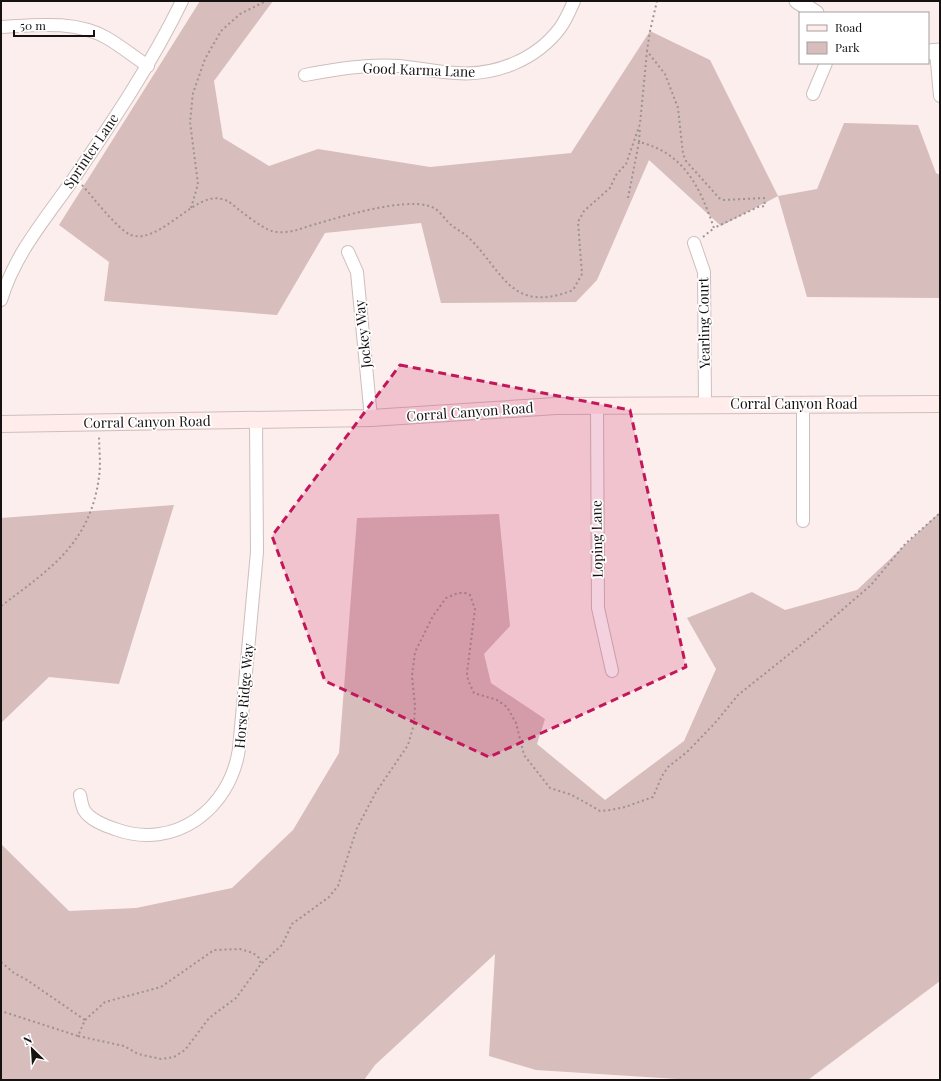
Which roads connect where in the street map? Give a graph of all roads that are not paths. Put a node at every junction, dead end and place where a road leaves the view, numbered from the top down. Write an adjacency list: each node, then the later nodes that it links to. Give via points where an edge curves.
1 (182, 1): 8 (street, Sprinter Lane)
2 (574, 1): 9 (street, Good Karma Lane, via 561,27 543,46 521,60 496,70 462,74 397,66 345,67)
3 (797, 1): 4 (street)
4 (814, 12)
5 (1, 27): 8 (street, via 52,24 78,28 106,38)
6 (935, 51): 11 (street)
7 (826, 64): 10 (street)
8 (148, 66): 14 (street, Sprinter Lane, via 20,254)
9 (305, 75)
10 (813, 94)
11 (940, 96)
12 (694, 243): 15 (street, Yearling Court, via 704,272)
13 (348, 252): 19 (street, Jockey Way, via 357,272)
14 (1, 300)
15 (705, 404): 16 (main road, Corral Canyon Road); 18 (main road, Corral Canyon Road)
16 (803, 404): 17 (main road, Corral Canyon Road); 22 (street)
17 (940, 404)
18 (597, 406): 19 (main road, Corral Canyon Road, via 556,406); 23 (street, Loping Lane, via 598,608)
19 (371, 418): 20 (main road, Corral Canyon Road)
20 (256, 420): 21 (main road, Corral Canyon Road); 24 (street, Horse Ridge Way, via 257,552 239,749 231,780 220,798 200,818 175,830 153,834 130,833 98,822 84,811)
21 (1, 424)
22 (802, 522)
23 (612, 672)
24 (80, 795)

